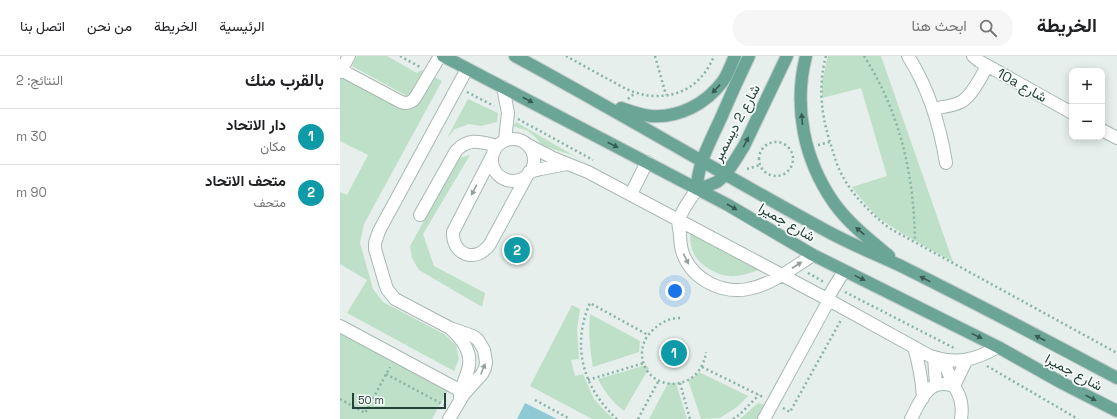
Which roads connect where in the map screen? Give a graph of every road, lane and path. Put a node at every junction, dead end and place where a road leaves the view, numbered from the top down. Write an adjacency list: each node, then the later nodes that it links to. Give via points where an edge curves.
1 (349, 56): 18 (street)
2 (400, 56): 19 (path)
3 (442, 56): 17 (main road, شارع جميرا); 19 (street)
4 (515, 56): 22 (main road, شارع جميرا)
5 (566, 56): 23 (path, via 635,93 649,96)
6 (655, 56): 23 (path)
7 (714, 56): 23 (path, via 701,78 690,87)
8 (735, 56): 22 (main road, one-way to 22, via 724,80 715,91 693,108 679,113 650,116)
9 (749, 56): 34 (main road, شارع 2 ديسمبر)
10 (787, 56): 41 (main road, شارع 2 ديسمبر, one-way to 10, via 744,146)
11 (806, 56): 32 (main road, one-way to 11, via 802,128 800,99 802,69)
12 (826, 56): 29 (path, via 821,95 825,127)
13 (864, 56): 46 (path, via 880,84 898,129 913,196)
14 (908, 56): 24 (street)
15 (973, 56): 16 (street, 10a شارع)
16 (987, 66): 24 (street, via 967,98 955,104); 25 (street, 10a شارع)
17 (467, 69): 20 (street); 21 (main road, شارع جميرا)
18 (341, 71): 19 (street, via 405,104 413,101)
19 (431, 72)
20 (457, 86): 26 (path); 56 (street, via 379,231 375,243 376,255 391,294)
21 (503, 86): 26 (street); 35 (main road, شارع جميرا, one-way to 35)
22 (587, 95): 34 (main road, شارع جميرا)
23 (666, 95)
24 (933, 109): 36 (street)
25 (1069, 111)
26 (508, 113): 31 (street); 33 (path)
27 (1105, 132): 28 (street)
28 (1117, 138)
29 (830, 142): 32 (path); 46 (path, via 839,168 860,202 889,228)
30 (528, 145): 31 (street, via 511,138); 37 (street); 40 (street, via 534,159)
31 (498, 147): 40 (street, via 492,162 500,177 512,181); 40 (street, one-way to 40, via 453,232 454,244 458,249 469,255 486,250); 44 (street, via 472,142 460,146)
32 (807, 148): 49 (main road, one-way to 32, via 855,227 835,204 818,175)
33 (596, 161)
34 (703, 161): 41 (main road, شارع جميرا); 42 (main road, شارع 2 ديسمبر, via 699,170)
35 (647, 162): 42 (main road, شارع جميرا); 43 (street)
36 (946, 163)
37 (567, 164): 40 (street); 43 (street)
38 (760, 165): 38 (path, via 770,176 780,176 792,167 792,152 782,142 768,144 759,155); 39 (path)
39 (746, 169)
40 (528, 173)
41 (725, 175): 42 (main road, شارع 2 ديسمبر, via 717,182); 49 (main road, شارع جميرا, via 826,230)
42 (697, 189): 45 (street); 47 (main road, شارع جميرا, one-way to 47)
43 (630, 194): 45 (street)
44 (420, 215)
45 (679, 221): 51 (street); 51 (street, one-way to 51, via 683,254 690,266 710,284 736,290 749,289)
46 (915, 242): 61 (path)
47 (813, 255): 48 (street, one-way to 47); 50 (main road, شارع جميرا)
48 (795, 266): 51 (street); 52 (path)
49 (900, 266): 67 (main road, شارع جميرا, one-way to 49)
50 (844, 270): 52 (street); 59 (main road, شارع جميرا, one-way to 59)
51 (782, 275): 53 (street)
52 (834, 287): 53 (street); 64 (path)
53 (828, 299): 58 (street); 84 (street)
54 (680, 318): 57 (path, via 660,323)
55 (340, 326): 62 (street)
56 (450, 328): 77 (street, via 464,343 469,356 468,370); 77 (street, one-way to 56, via 482,374 486,356 482,344 473,336)
57 (648, 335): 65 (path, via 642,346); 68 (path, via 590,303 581,334)
58 (914, 347): 63 (street); 74 (street)
59 (998, 347): 64 (street, via 987,354); 78 (main road, شارع جميرا, one-way to 78)
60 (706, 352): 70 (path, via 700,371 691,379)
61 (1117, 353)
62 (396, 356): 66 (path); 77 (street)
63 (939, 359): 64 (street); 71 (street); 72 (street)
64 (970, 359): 72 (street); 87 (path)
65 (644, 363): 68 (path); 69 (path)
66 (386, 374): 75 (path, via 365,413); 77 (path)
67 (1117, 378)
68 (588, 380): 80 (path, via 598,399)
69 (658, 380): 70 (path, via 672,384); 81 (path)
70 (680, 383): 82 (path)
71 (936, 385): 72 (street); 74 (street)
72 (954, 386): 86 (street, via 962,402)
73 (759, 395): 83 (path)
74 (923, 398): 85 (street)
75 (340, 400)
76 (535, 400): 79 (path)
77 (456, 405)
78 (1117, 411)
79 (570, 419)
80 (617, 419)
81 (638, 419)
82 (690, 419)
83 (733, 419)
84 (764, 419)
85 (911, 419)
86 (961, 419)
87 (1078, 419)

